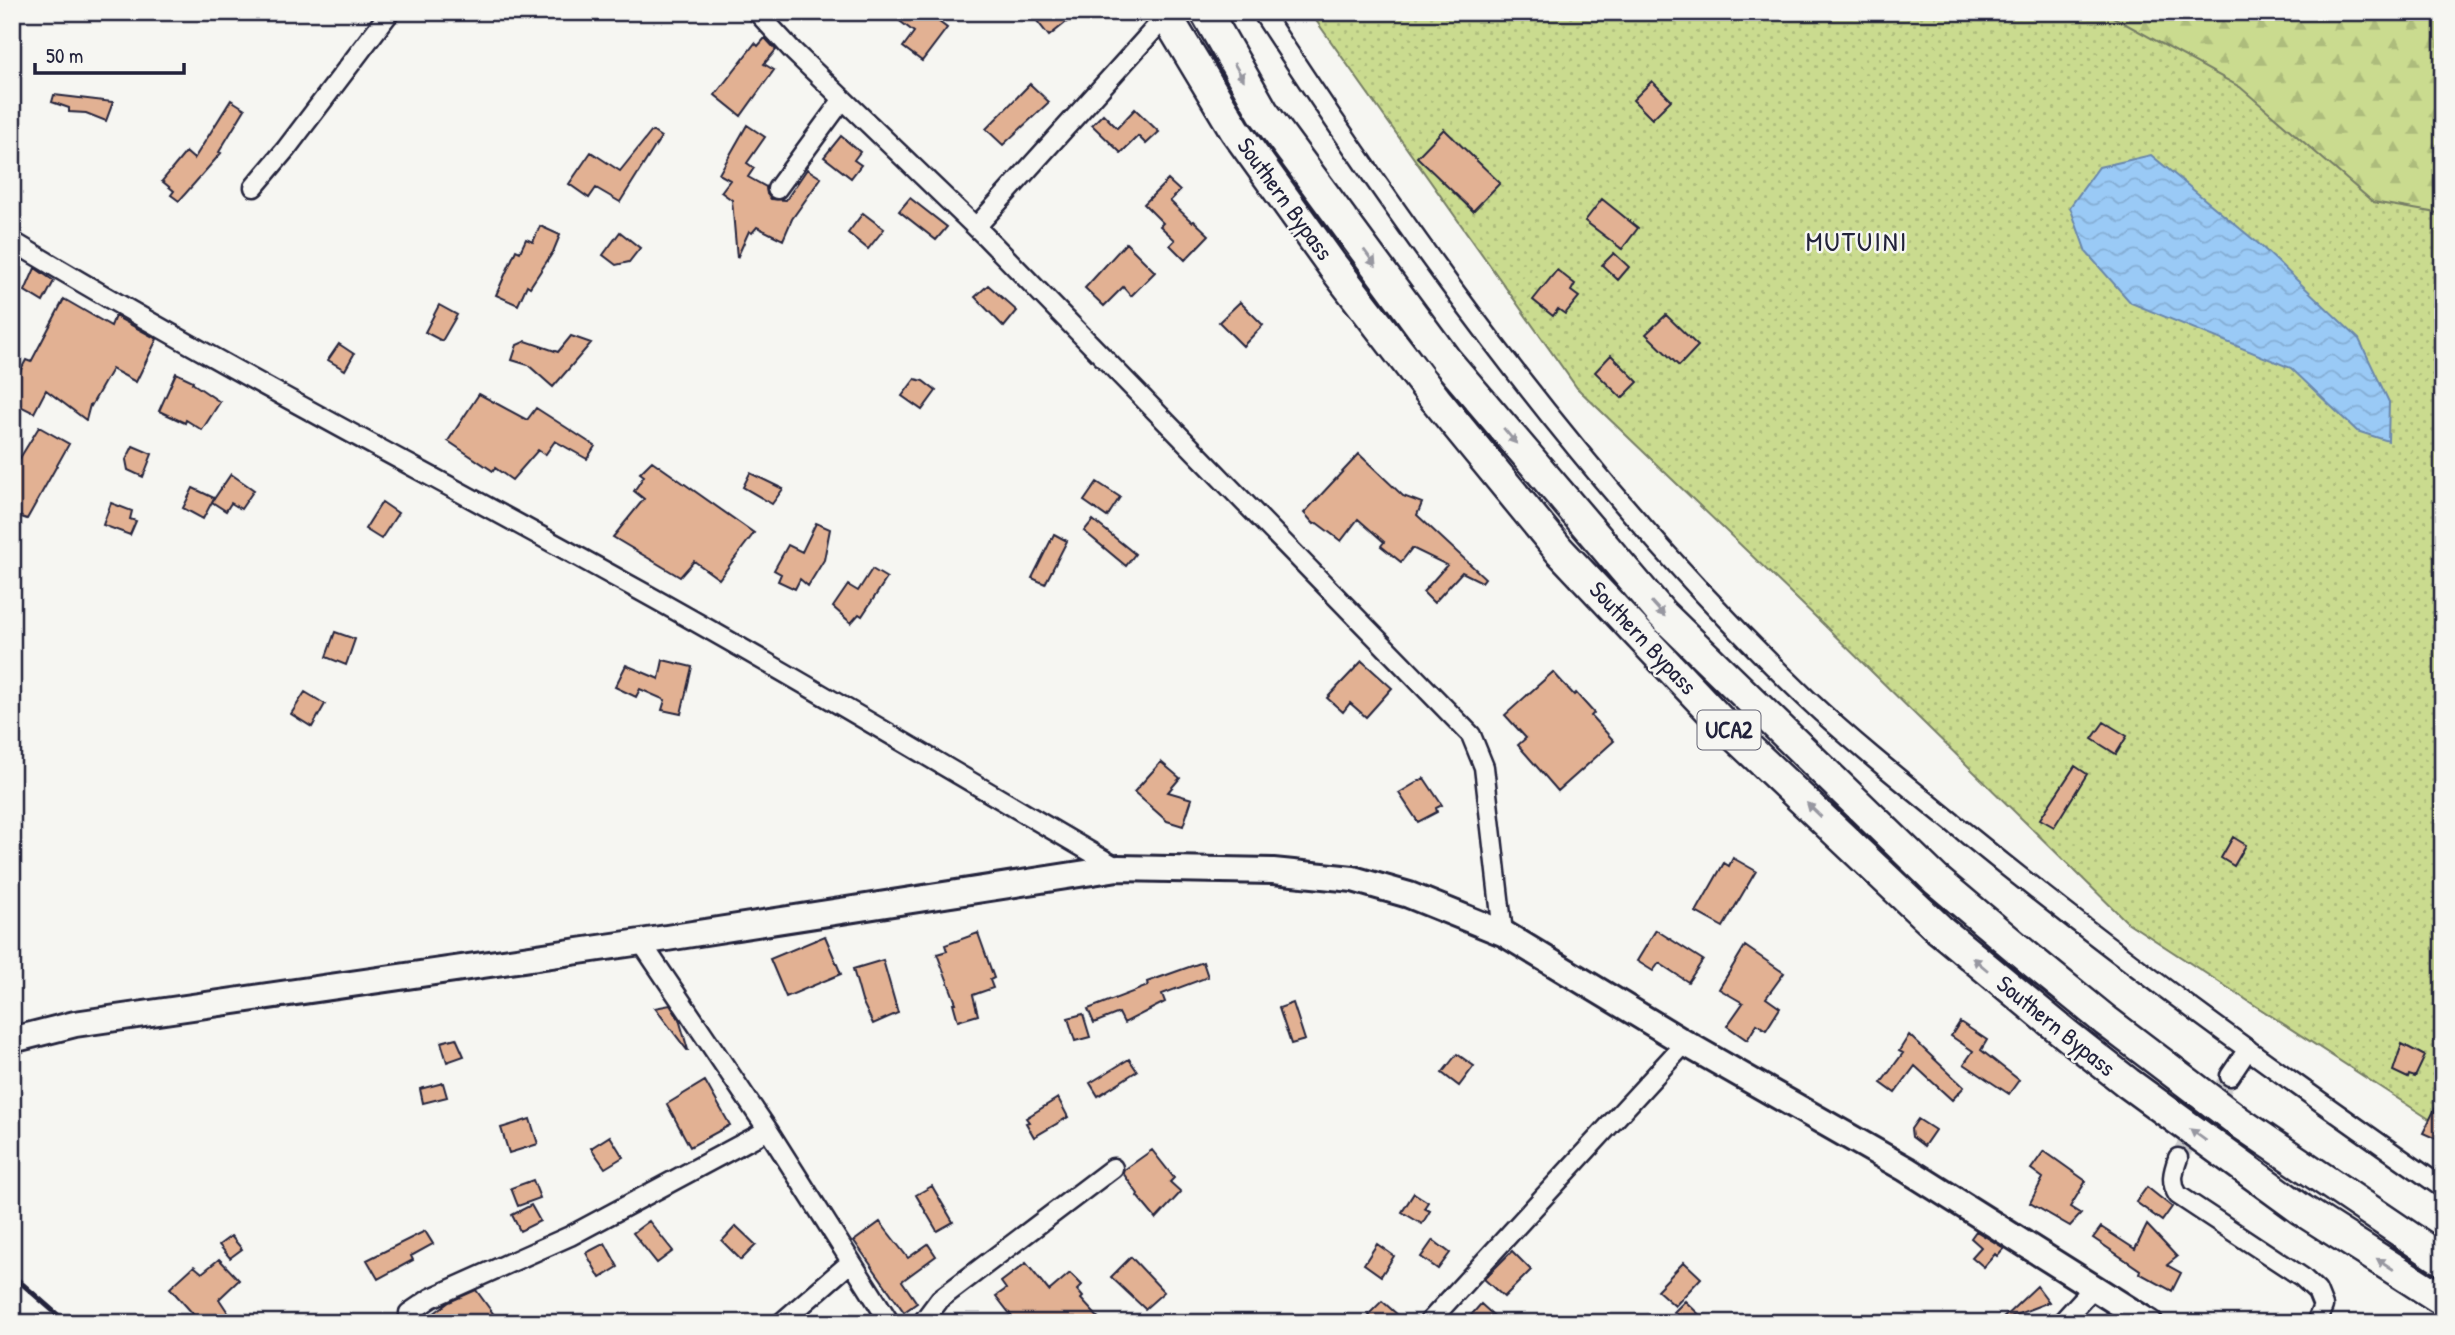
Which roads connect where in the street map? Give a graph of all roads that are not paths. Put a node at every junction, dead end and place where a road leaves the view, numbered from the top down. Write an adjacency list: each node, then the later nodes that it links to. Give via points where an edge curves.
1 (390, 12): 7 (street)
2 (757, 12): 6 (street)
3 (1206, 12): 22 (highway, Southern Bypass / UCA2, one-way to 22, via 1262,112 1445,359 1662,614 1936,880 2031,960 2239,1122)
4 (1262, 12): 16 (street, via 1493,345 1581,454 1721,610 1808,700 1916,792 2057,907)
5 (1165, 14): 9 (street); 25 (highway, Southern Bypass / UCA2, one-way to 5, via 2302,1210 2067,1035 1938,929 1729,730 1559,550 1436,400 1235,130)
6 (843, 99): 8 (street); 9 (street)
7 (254, 187)
8 (777, 189)
9 (976, 227): 12 (street, via 1471,735 1484,767)
10 (12, 241): 11 (street, via 206,355 649,595)
11 (1118, 868): 12 (main road, via 1273,871 1353,879 1409,895); 13 (main road)
12 (1503, 933): 15 (main road)
13 (640, 942): 14 (main road, via 75,1024); 18 (street)
14 (12, 1040)
15 (1685, 1043): 24 (main road, via 1906,1169); 30 (street)
16 (2248, 1049): 17 (street); 21 (street)
17 (2230, 1076)
18 (768, 1130): 23 (street); 26 (street, via 570,1236 431,1298 409,1313)
19 (2178, 1158): 33 (street, via 2173,1187 2178,1195 2317,1291 2323,1306)
20 (1113, 1168): 29 (street, via 940,1298)
21 (2443, 1188)
22 (2443, 1260)
23 (851, 1262): 27 (street); 28 (street)
24 (2094, 1287): 31 (street); 32 (main road)
25 (2443, 1300)
26 (409, 1323)
27 (780, 1323)
28 (890, 1323)
29 (922, 1323)
30 (1428, 1323)
31 (2061, 1323)
32 (2150, 1323)
33 (2316, 1323)

